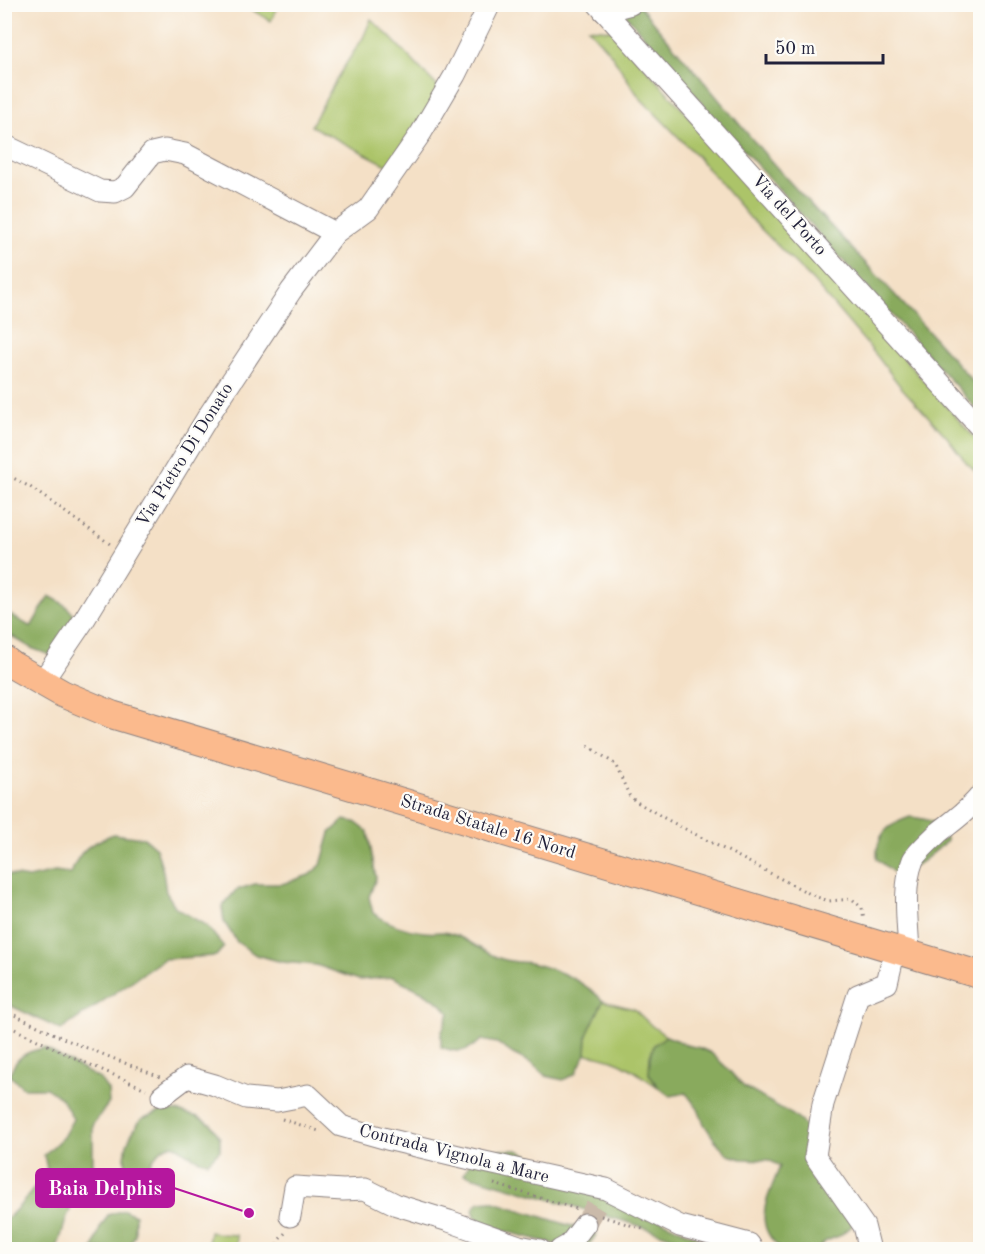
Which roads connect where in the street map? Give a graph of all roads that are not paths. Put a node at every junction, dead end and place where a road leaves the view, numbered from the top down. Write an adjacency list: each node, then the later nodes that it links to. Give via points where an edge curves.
1 (490, 4): 5 (street, Via Pietro Di Donato, via 422,133 368,208)
2 (631, 4): 3 (street)
3 (601, 8): 6 (street, Via del Porto)
4 (4, 145): 5 (street, via 107,192 125,188 152,153 165,150 185,154)
5 (335, 233): 8 (street, Via Pietro Di Donato, via 291,291 209,415)
6 (981, 427)
7 (4, 659): 8 (main road, Strada Statale 16 Nord)
8 (42, 682): 10 (main road, Strada Statale 16 Nord, via 113,716)
9 (981, 796): 10 (street, via 913,858)
10 (902, 951): 11 (main road, Strada Statale 16 Nord); 18 (street, via 887,983 858,995 824,1104 815,1156 864,1226)
11 (981, 975)
12 (162, 1095): 17 (street, Contrada Vignola a Mare, via 187,1077 246,1098 277,1101 308,1095 341,1126 606,1189 680,1226 749,1244)
13 (290, 1216): 15 (street, via 295,1187 365,1189 397,1205)
14 (585, 1224): 16 (street)
15 (540, 1250)
16 (560, 1250)
17 (753, 1250)
18 (870, 1250)

